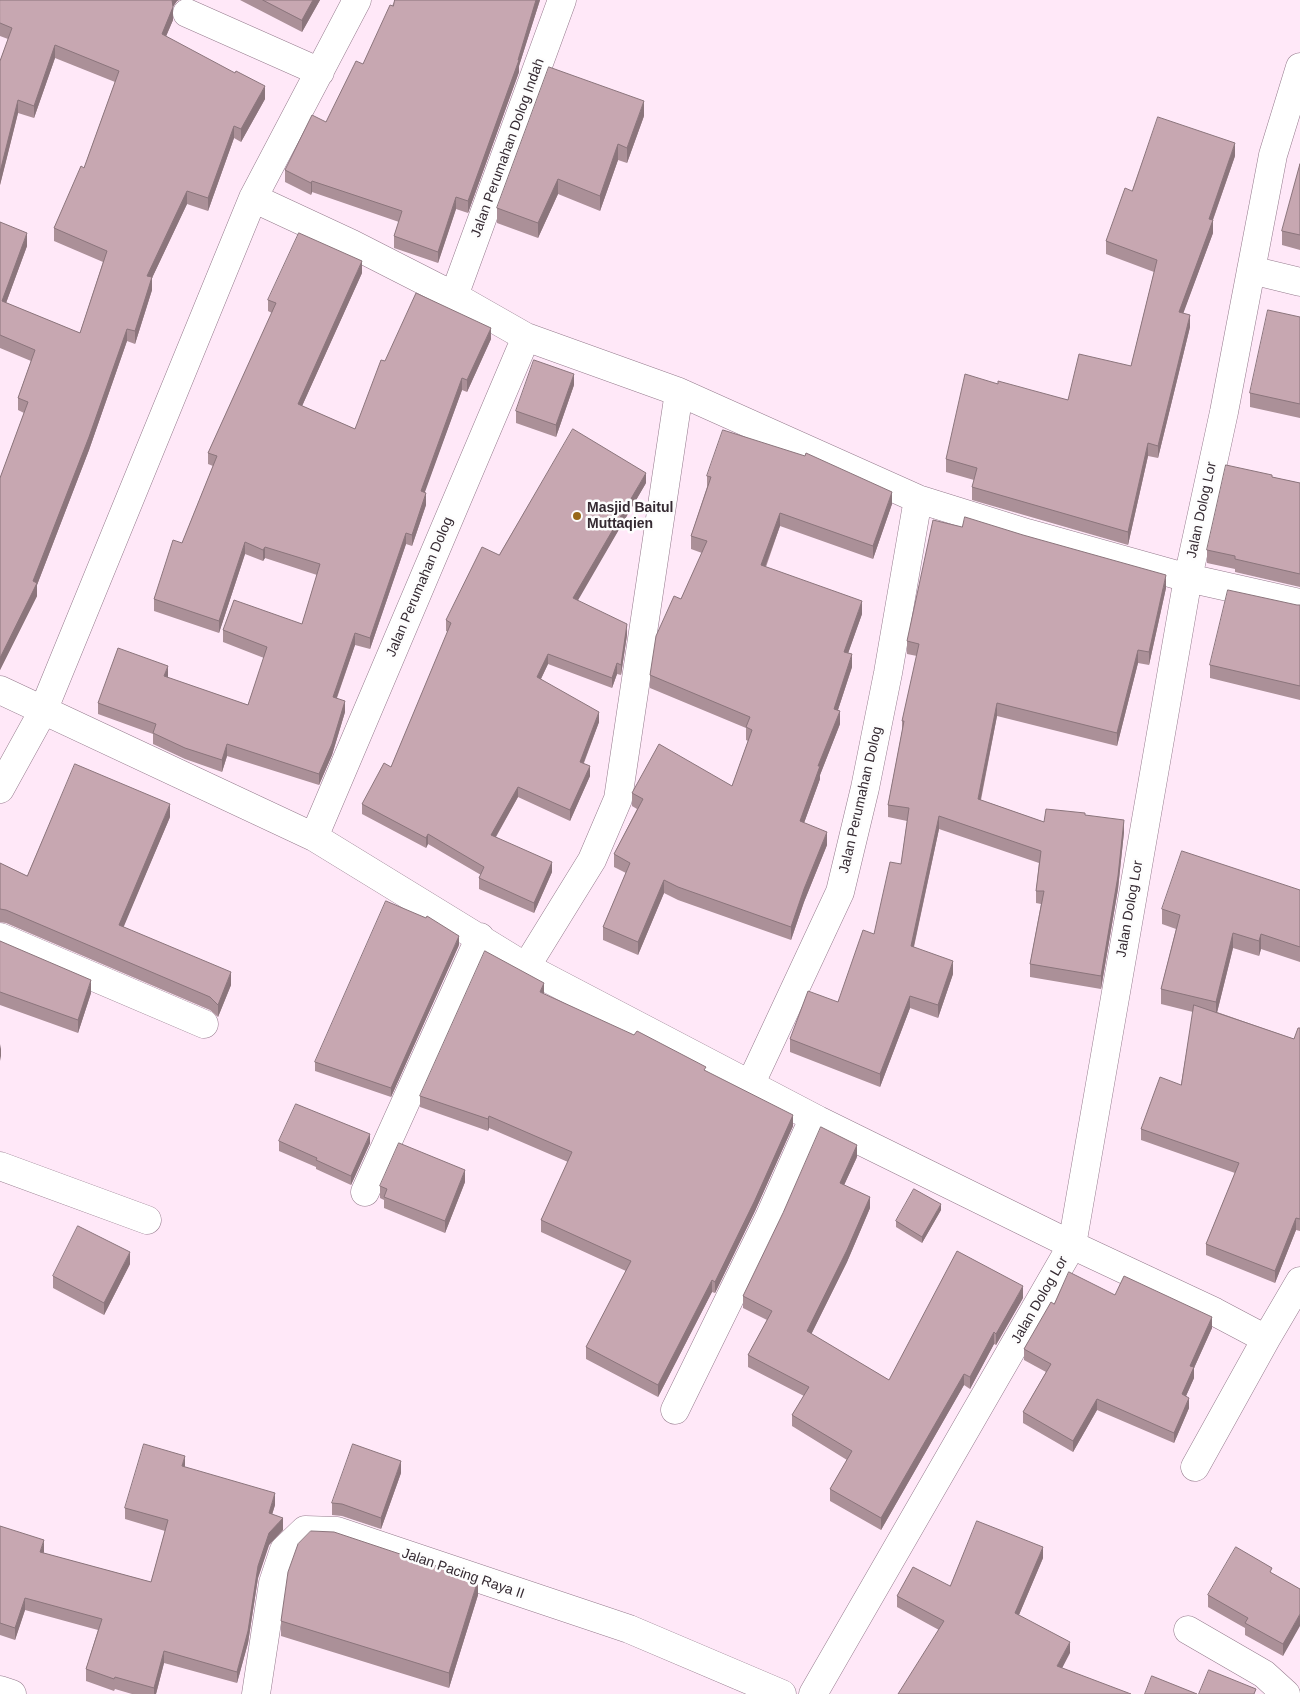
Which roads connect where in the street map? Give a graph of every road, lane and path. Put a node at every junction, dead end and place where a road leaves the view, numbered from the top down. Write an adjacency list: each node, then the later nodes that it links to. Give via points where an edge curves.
1 (357, 0): 5 (street)
2 (562, 0): 9 (street, Jalan Perumahan Dolog Indah)
3 (187, 12): 5 (street)
4 (1300, 67): 7 (street, Jalan Dolog Lor, via 1273,155)
5 (320, 72): 6 (street)
6 (253, 198): 9 (street); 16 (street)
7 (1251, 270): 8 (street); 13 (street, Jalan Dolog Lor)
8 (1300, 282)
9 (454, 296): 10 (street)
10 (526, 337): 11 (street); 18 (street, Jalan Perumahan Dolog)
11 (679, 392): 12 (street); 21 (street, via 618,799 592,860)
12 (918, 499): 13 (street); 23 (street, Jalan Perumahan Dolog, via 888,673 840,892)
13 (1188, 578): 14 (street); 28 (street, Jalan Dolog Lor)
14 (1300, 604)
15 (0, 690): 16 (street)
16 (43, 711): 17 (street); 18 (street)
17 (0, 789)
18 (314, 837): 20 (street)
19 (0, 937): 22 (street)
20 (480, 938): 21 (street); 26 (street)
21 (526, 966): 23 (street)
22 (204, 1024)
23 (750, 1085): 24 (street)
24 (818, 1120): 28 (street); 31 (street, via 809,1128)
25 (0, 1166): 27 (street)
26 (365, 1192)
27 (147, 1220)
28 (1072, 1245): 30 (street); 38 (street, Jalan Dolog Lor)
29 (1300, 1281): 30 (street)
30 (1266, 1339): 32 (street)
31 (675, 1410)
32 (1195, 1466)
33 (1188, 1630): 39 (street, via 1264,1674)
34 (0, 1690): 35 (street)
35 (12, 1694)
36 (256, 1694): 37 (street, Jalan Pacing Raya II, via 273,1583 284,1550 305,1530 337,1531 629,1629)
37 (782, 1694)
38 (813, 1694)
39 (1286, 1694)

